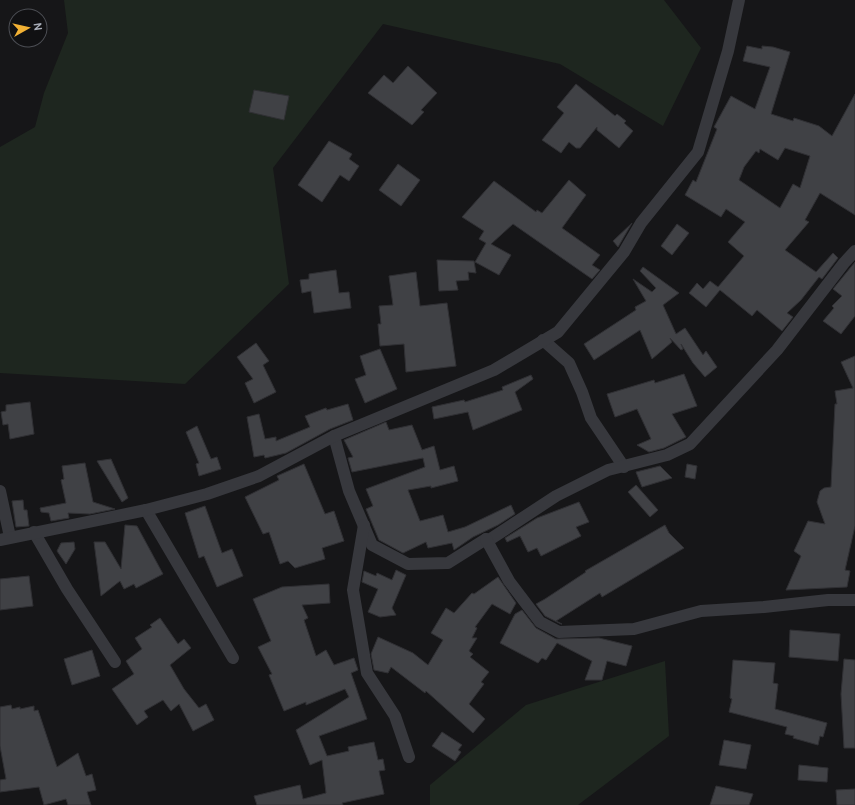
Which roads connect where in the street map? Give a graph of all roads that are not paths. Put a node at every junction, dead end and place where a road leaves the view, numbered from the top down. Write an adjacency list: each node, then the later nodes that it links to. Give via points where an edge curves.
1 (739, 0): 3 (street, via 728,51 698,152 642,223 624,252 558,332)
2 (855, 251): 5 (street, via 777,350 690,444 667,455)
3 (543, 340): 4 (street, via 494,370); 5 (street, via 569,363 591,418)
4 (334, 436): 7 (street, via 259,476 207,494); 8 (street, via 349,491)
5 (624, 466): 11 (street, via 608,470 556,496 489,540)
6 (0, 491): 10 (street)
7 (146, 510): 9 (street); 13 (street)
8 (364, 525): 11 (street, via 372,545 408,564 448,563); 15 (street, via 353,590 367,673 395,716)
9 (34, 532): 10 (street); 14 (street, via 66,589)
10 (5, 539)
11 (486, 539): 12 (street, via 509,581 540,622 559,632 634,629 701,611)
12 (855, 600)
13 (232, 658)
14 (115, 662)
15 (409, 758)

